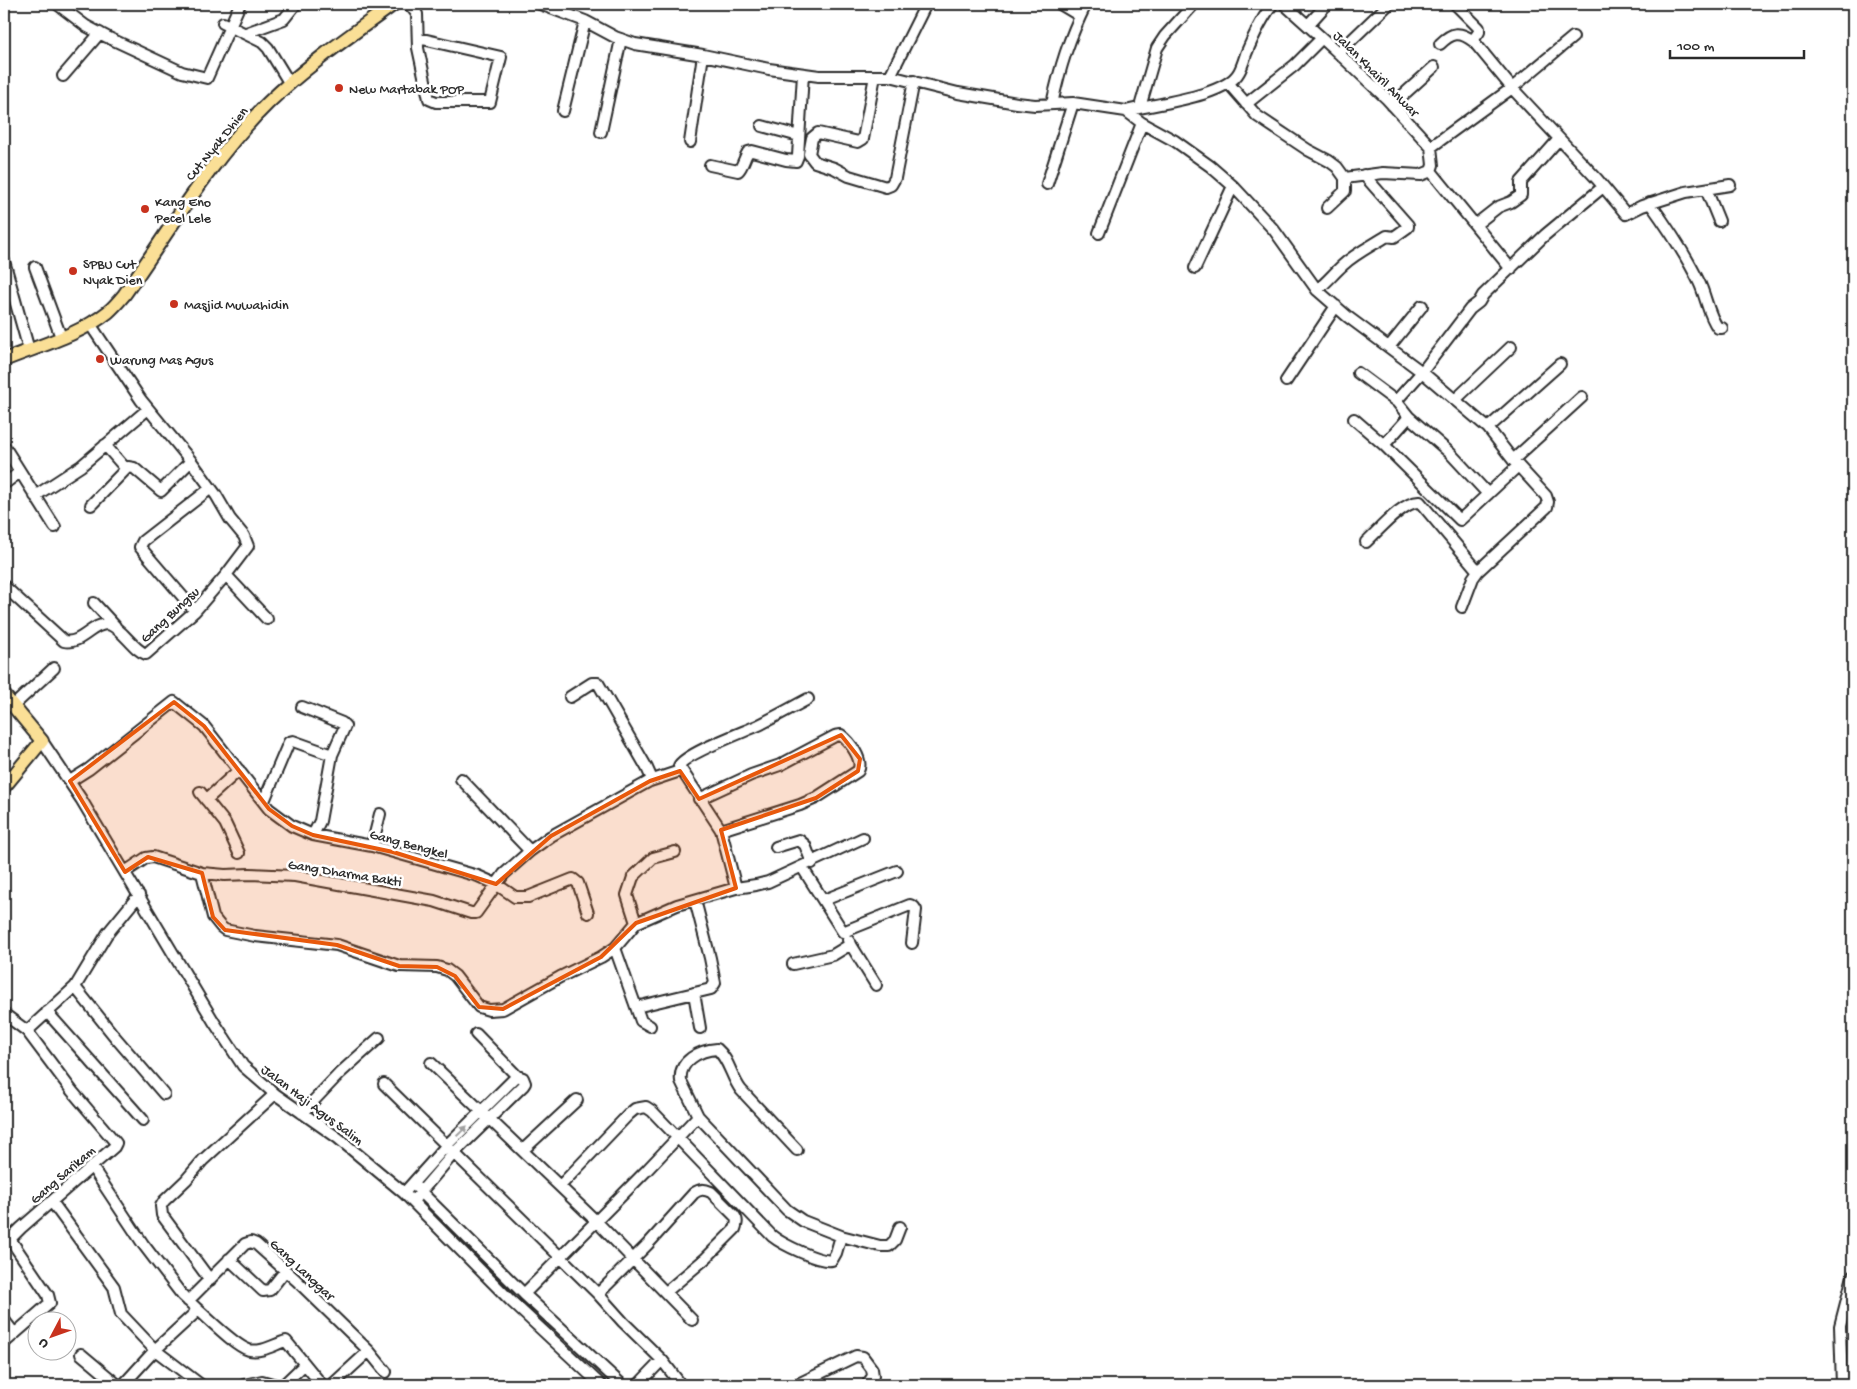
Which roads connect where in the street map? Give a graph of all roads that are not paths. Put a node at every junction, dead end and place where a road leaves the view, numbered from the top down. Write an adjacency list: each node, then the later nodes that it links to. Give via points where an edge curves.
1 (57, 4): 20 (street)
2 (240, 4): 18 (street)
3 (296, 4): 21 (street, via 284,20)
4 (394, 4): 36 (main road, Cut Nyak Dhien)
5 (409, 4): 23 (street, via 417,14)
6 (540, 4): 17 (street)
7 (926, 4): 34 (street)
8 (1060, 4): 16 (street)
9 (1086, 4): 16 (street)
10 (1194, 4): 43 (street, via 1157,48)
11 (1273, 4): 37 (street, via 1254,34 1239,73)
12 (1284, 4): 19 (street, Jalan Khairil Anwar)
13 (1327, 4): 19 (street)
14 (1389, 4): 28 (street)
15 (1455, 4): 26 (street, via 1479,28)
16 (1080, 16): 40 (street, via 1071,34)
17 (584, 21): 25 (street); 44 (street)
18 (226, 24): 20 (street, via 207,78 182,72); 21 (street)
19 (1308, 25): 24 (street, Jalan Khairil Anwar)
20 (100, 33): 32 (street)
21 (246, 33): 36 (street, via 268,48)
22 (1573, 37): 38 (street)
23 (418, 38): 23 (street, via 429,99 436,102 490,102 501,57)
24 (1322, 38): 28 (street, Jalan Khairil Anwar); 41 (street, via 1295,65)
25 (621, 39): 29 (street, via 634,44); 48 (street)
26 (1473, 41): 27 (street, via 1462,34 1453,34); 38 (street)
27 (1440, 44)
28 (1338, 53): 42 (street, Jalan Khairil Anwar)
29 (703, 54): 31 (street); 51 (street)
30 (1434, 67): 42 (street)
31 (803, 74): 33 (street); 49 (street)
32 (63, 76)
33 (875, 76): 34 (street); 35 (street, via 863,139 858,142 818,133 812,138 809,154 815,162 886,187 895,178)
34 (890, 76): 35 (street)
35 (914, 81): 40 (street, via 998,100)
36 (290, 84): 74 (main road, Cut Nyak Dhien, via 268,104 204,179 124,295)
37 (1229, 84): 41 (street); 43 (street, via 1175,102)
38 (1512, 88): 50 (street); 52 (street)
39 (1074, 103): 40 (street); 45 (street); 57 (street)
40 (1052, 104)
41 (1246, 104): 56 (street, via 1266,123 1329,161)
42 (1392, 105): 52 (street, Jalan Khairil Anwar)
43 (1140, 107): 45 (street)
44 (563, 111)
45 (1126, 111): 46 (street)
46 (1142, 123): 59 (street, via 1175,141); 66 (street)
47 (762, 126): 49 (street)
48 (601, 132)
49 (799, 136): 53 (street, via 798,159 793,162 748,152 738,170)
50 (1559, 139): 60 (street); 65 (street, via 1520,182 1521,195 1498,207)
51 (690, 142)
52 (1431, 147): 54 (street)
53 (710, 165)
54 (1431, 171): 55 (street, via 1421,176); 65 (street)
55 (1364, 175): 56 (street); 71 (street, via 1408,227 1358,254)
56 (1345, 178): 63 (street, via 1345,191)
57 (1046, 184)
58 (1730, 185): 61 (street)
59 (1233, 186): 69 (street); 71 (street, via 1274,230)
60 (1603, 187): 62 (street, via 1626,214); 70 (street, via 1568,214)
61 (1706, 189): 62 (street); 64 (street)
62 (1650, 203): 75 (street, via 1697,277 1714,323)
63 (1328, 208)
64 (1719, 221)
65 (1475, 225): 70 (street)
66 (1099, 233)
67 (4, 261): 79 (street)
68 (35, 268): 76 (street)
69 (1195, 268)
70 (1511, 269): 82 (street, via 1470,309)
71 (1317, 290): 72 (street)
72 (1336, 306): 78 (street); 84 (street)
73 (1422, 306): 78 (street)
74 (90, 324): 76 (main road, Cut Nyak Dhien); 88 (street)
75 (1722, 328)
76 (61, 337): 79 (main road, Cut Nyak Dhien)
77 (1511, 346): 86 (street)
78 (1389, 348): 82 (street)
79 (29, 350): 80 (main road, Cut Nyak Dhien)
80 (4, 360)
81 (1560, 364): 91 (street)
82 (1422, 372): 86 (street); 87 (street)
83 (1358, 373): 87 (street)
84 (1286, 381)
85 (1582, 397): 96 (street)
86 (1455, 400): 91 (street)
87 (1396, 401): 89 (street)
88 (148, 409): 92 (street); 95 (street)
89 (1409, 417): 93 (street); 101 (street, via 1450,453)
90 (1354, 419): 93 (street)
91 (1488, 428): 96 (street)
92 (105, 445): 97 (street); 102 (street, via 82,466)
93 (1384, 445): 101 (street, via 1460,520)
94 (4, 446): 98 (street)
95 (191, 460): 97 (street, via 161,491 131,466); 100 (street)
96 (1516, 463): 101 (street); 106 (street, via 1546,496 1547,507)
97 (126, 469): 103 (street)
98 (20, 472): 99 (street); 102 (street)
99 (4, 484)
100 (211, 488): 107 (street, Gang Bungsu, via 248,546); 111 (street, via 143,540 140,546)
101 (1488, 494)
102 (35, 496): 104 (street)
103 (91, 505)
104 (54, 527)
105 (1366, 542): 106 (street, via 1403,508 1415,501 1420,502)
106 (1478, 572): 110 (street)
107 (226, 575): 111 (street, Gang Bungsu); 112 (street)
108 (4, 586): 113 (street, Gang Bungsu, via 64,641 74,642 103,624)
109 (94, 603): 113 (street)
110 (1462, 607)
111 (195, 611): 113 (street, Gang Bungsu, via 146,654)
112 (266, 619)
113 (117, 628)
114 (54, 668): 118 (street)
115 (4, 694): 118 (main road)
116 (570, 697): 126 (street, via 592,683 598,683 647,768)
117 (808, 699): 123 (street, via 683,760 678,766)
118 (13, 706): 120 (main road)
119 (302, 706): 121 (street, via 345,726)
120 (42, 741): 125 (street, Jalan Haji Agus Salim); 127 (main road)
121 (332, 755): 129 (street, via 288,742); 132 (street, via 320,821)
122 (239, 770): 125 (street, Gang Bengkel, via 204,726 174,702); 129 (street, Gang Bengkel); 136 (street, via 203,796 227,827)
123 (680, 771): 126 (street); 128 (street)
124 (461, 779): 137 (street)
125 (70, 781): 141 (street, Jalan Haji Agus Salim)
126 (650, 781): 137 (street)
127 (4, 787)
128 (699, 799): 131 (street); 131 (street, via 780,765 835,736 846,738 860,760 858,771 816,798)
129 (264, 801): 132 (street, Gang Bengkel, via 283,820)
130 (380, 814): 134 (street)
131 (721, 830): 144 (street)
132 (313, 835): 134 (street, Gang Bengkel)
133 (863, 838): 139 (street)
134 (372, 846): 143 (street, Gang Bengkel)
135 (776, 847): 139 (street, via 799,840 805,845)
136 (239, 852)
137 (530, 852): 143 (street)
138 (675, 852): 149 (street, via 653,858 633,877 627,895)
139 (807, 865): 144 (street, via 768,882); 147 (street)
140 (897, 871): 147 (street)
141 (125, 872): 142 (street, Gang Dharma Bakti, via 149,857); 145 (street, Jalan Haji Agus Salim)
142 (202, 873): 143 (street, Gang Dharma Bakti, via 295,876 434,900 471,913 476,913); 153 (street, via 213,917 225,930 328,944 399,966 447,970 479,1007 489,1010 503,1009)
143 (496, 884): 148 (street, Gang Bengkel, via 515,897 528,897 573,879 578,883)
144 (736, 888): 146 (street)
145 (139, 895): 156 (street, via 107,934); 169 (street, Jalan Haji Agus Salim, via 242,1066)
146 (695, 900): 149 (street); 157 (street, via 715,983 711,989)
147 (824, 900): 150 (street)
148 (588, 913)
149 (636, 923): 153 (street)
150 (843, 932): 151 (street, via 910,905 916,910); 152 (street)
151 (912, 943)
152 (851, 944): 154 (street, via 833,956); 155 (street)
153 (616, 948): 158 (street)
154 (793, 964)
155 (876, 985)
156 (75, 987): 159 (street); 168 (street)
157 (694, 993): 158 (street); 162 (street)
158 (636, 1007): 161 (street, via 641,1021)
159 (47, 1012): 163 (street); 174 (street)
160 (4, 1014): 163 (street)
161 (650, 1026)
162 (700, 1028)
163 (27, 1031): 179 (street, Gang Sarikam, via 72,1091 114,1139 116,1145)
164 (476, 1034): 172 (street, via 525,1083)
165 (379, 1038): 171 (street)
166 (432, 1063): 172 (street)
167 (384, 1084): 176 (street)
168 (164, 1094)
169 (275, 1094): 171 (street, Jalan Haji Agus Salim); 195 (street, via 203,1160 161,1206 162,1215)
170 (577, 1100): 177 (street)
171 (302, 1113): 183 (street, Jalan Haji Agus Salim, via 338,1138)
172 (486, 1115): 176 (street); 177 (street)
173 (698, 1116): 175 (street); 178 (street, via 681,1081 682,1066 690,1059 717,1049 726,1059 733,1080); 188 (street, via 787,1210)
174 (143, 1120)
175 (676, 1138): 181 (street, via 652,1111 640,1107 629,1114); 186 (street); 188 (street, via 780,1242 828,1261 836,1253)
176 (451, 1149): 180 (street); 182 (street); 191 (street)
177 (523, 1150): 181 (street)
178 (797, 1150)
179 (92, 1167): 185 (street, Gang Sarikam); 199 (street, via 143,1244)
180 (412, 1184): 182 (street); 183 (street)
181 (560, 1186): 186 (street)
182 (420, 1192): 184 (street); 197 (street)
183 (404, 1193): 184 (street, Jalan Haji Agus Salim)
184 (413, 1201): 220 (street, Jalan Haji Agus Salim)
185 (52, 1202): 189 (street, Gang Sarikam); 205 (street, via 114,1287 121,1314)
186 (596, 1221): 190 (street); 191 (street)
187 (900, 1227): 188 (street, via 889,1246)
188 (841, 1236)
189 (7, 1242): 203 (street, via 50,1300 48,1307)
190 (633, 1257): 196 (street); 196 (street, via 700,1190 711,1192 734,1215 737,1221 735,1229); 198 (street)
191 (561, 1258): 197 (street); 198 (street)
192 (229, 1259): 193 (street, Gang Langgar, via 251,1242); 193 (street, via 263,1291 270,1290); 195 (street, Gang Langgar)
193 (285, 1271): 206 (street, Gang Langgar)
194 (1853, 1276): 225 (street, via 1840,1326)
195 (210, 1280): 199 (street, Gang Langgar)
196 (666, 1292): 202 (street)
197 (524, 1294): 221 (street)
198 (598, 1294): 208 (street)
199 (188, 1301): 200 (street)
200 (196, 1308): 205 (street, via 194,1314); 209 (street, via 248,1350 274,1347 285,1341)
201 (4, 1320): 203 (street)
202 (692, 1320)
203 (14, 1334): 204 (street)
204 (4, 1343)
205 (155, 1350): 213 (street); 214 (street)
206 (369, 1351): 210 (street, Gang Langgar); 219 (street)
207 (81, 1354): 212 (street)
208 (662, 1360): 211 (street); 222 (street)
209 (304, 1364): 217 (street); 218 (street)
210 (386, 1372)
211 (678, 1381)
212 (118, 1385)
213 (123, 1385)
214 (201, 1385)
215 (244, 1385): 216 (street, via 262,1381)
216 (276, 1385)
217 (283, 1385)
218 (322, 1385)
219 (332, 1385)
220 (601, 1385)
221 (622, 1385)
222 (638, 1385)
223 (796, 1385): 224 (street, via 856,1356 862,1357 872,1368 873,1376)
224 (867, 1385)
225 (1842, 1385)

